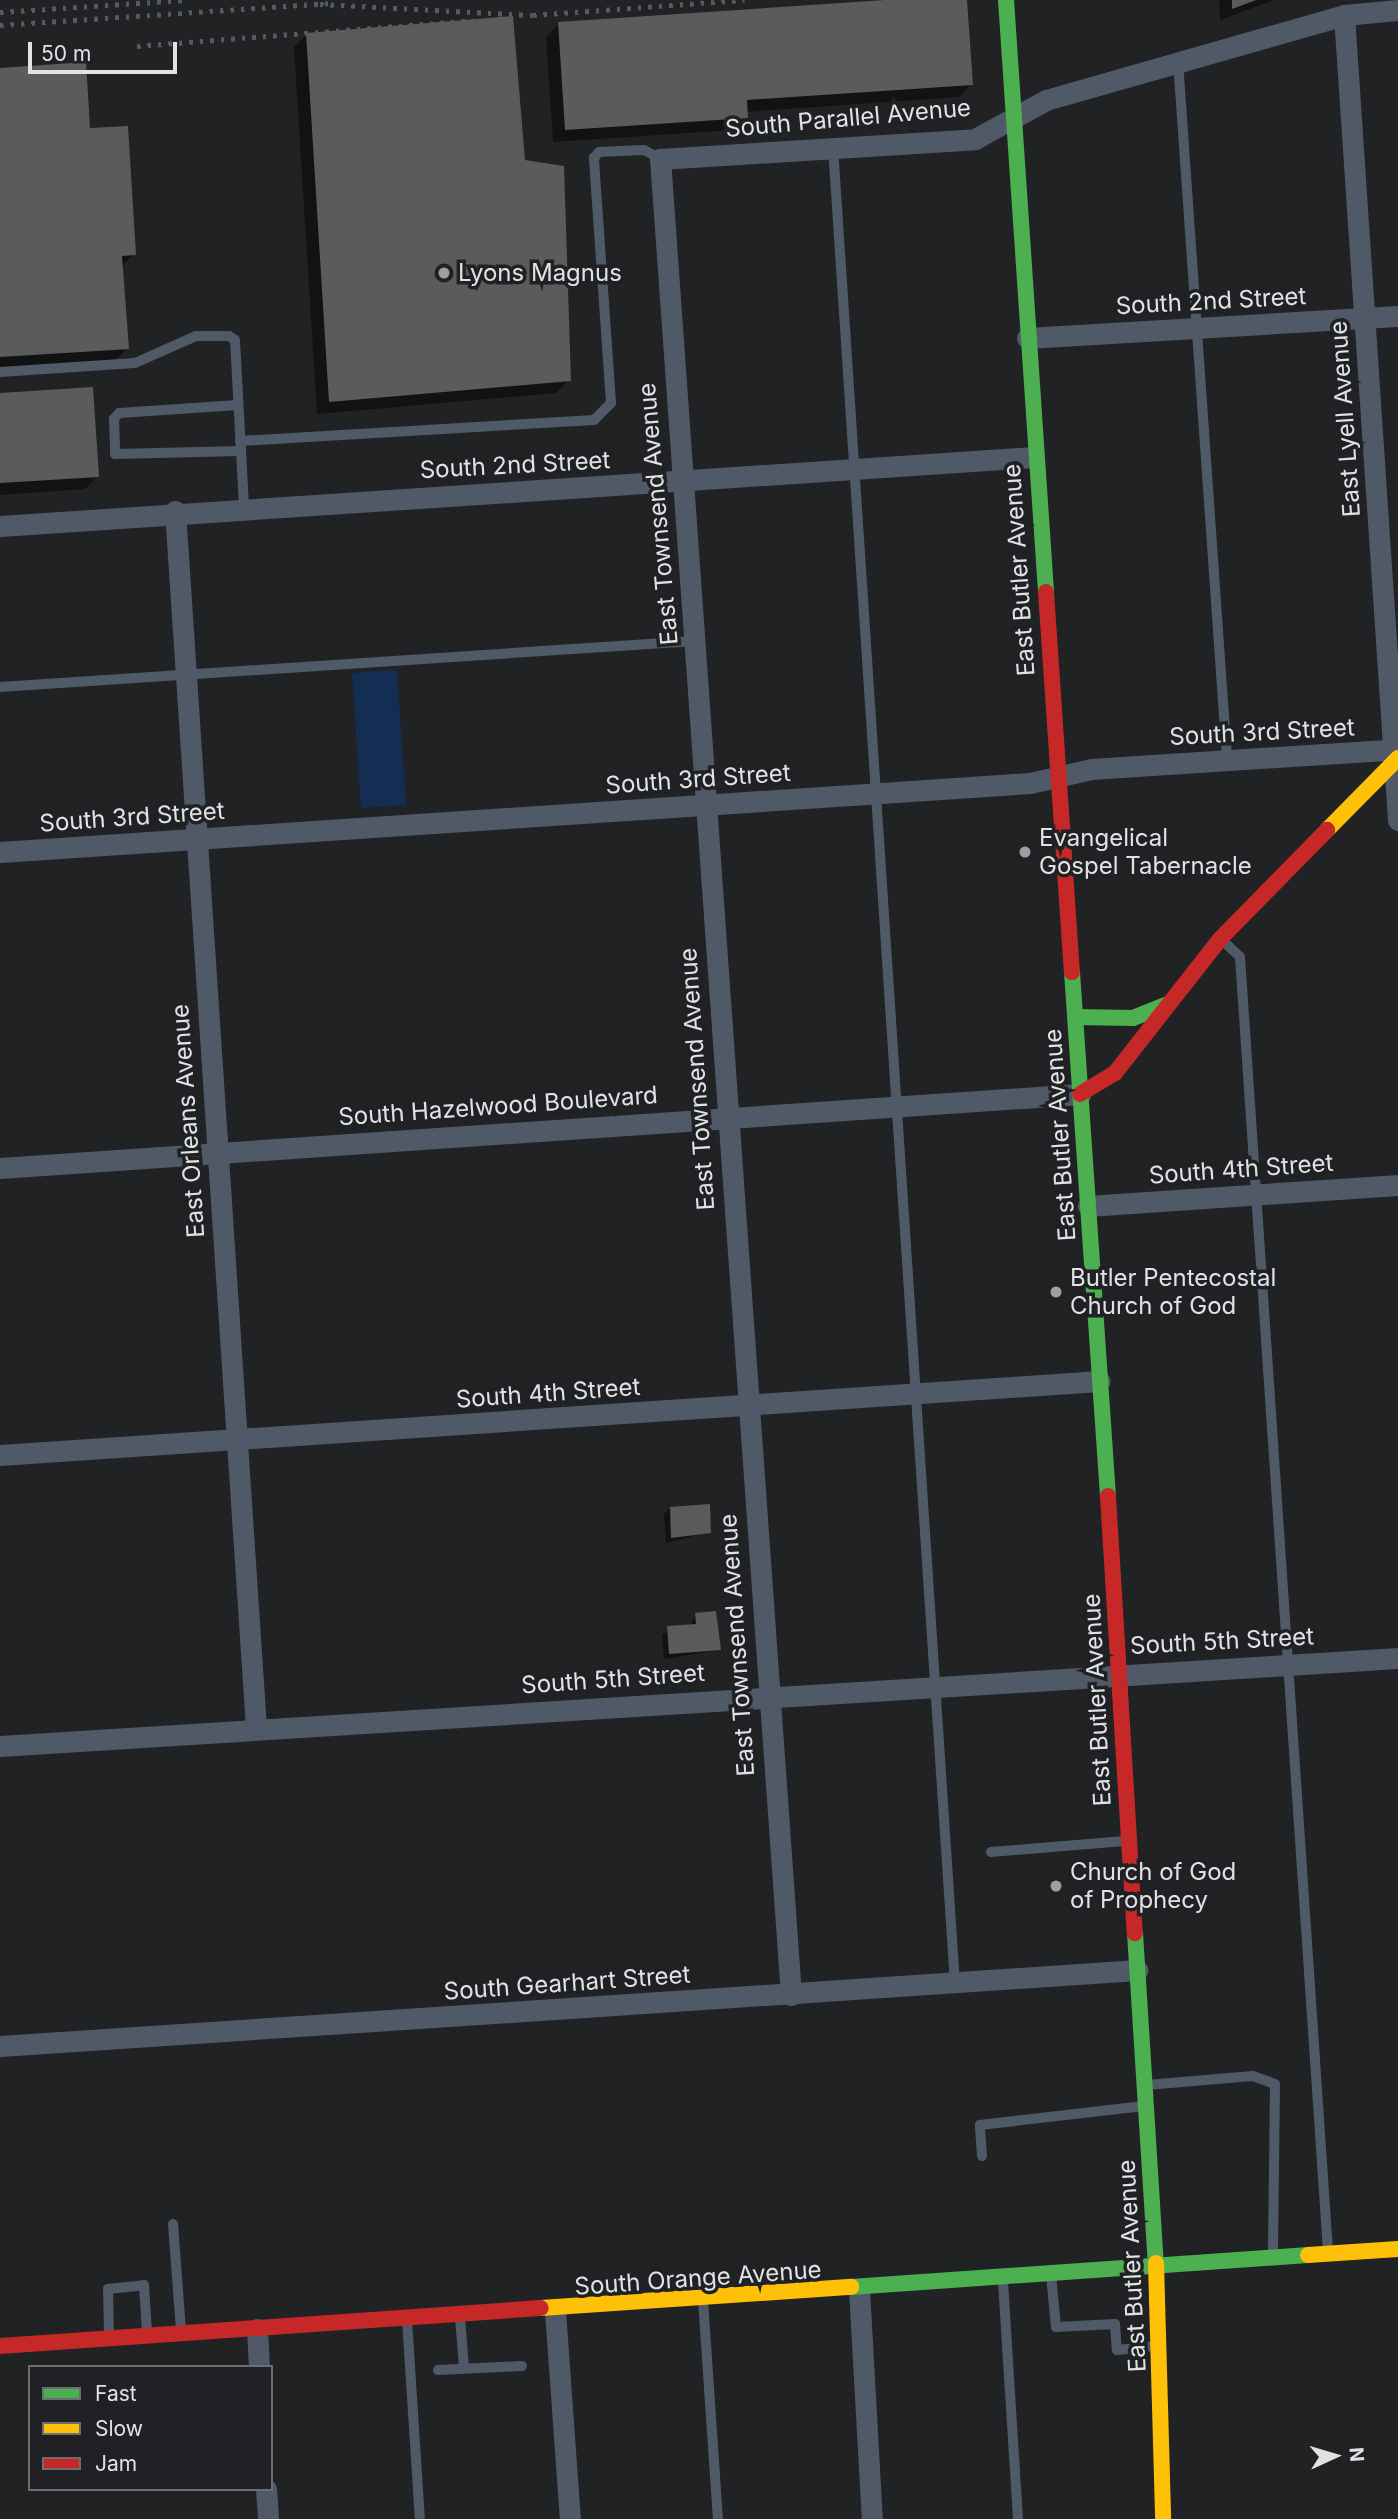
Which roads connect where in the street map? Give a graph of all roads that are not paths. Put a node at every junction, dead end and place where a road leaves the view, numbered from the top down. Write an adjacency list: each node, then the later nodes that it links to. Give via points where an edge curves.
1 (1006, 0): 5 (street, East Butler Avenue)
2 (1398, 10): 3 (street, South Parallel Avenue)
3 (1343, 15): 4 (street, South Parallel Avenue); 9 (street, East Lyell Avenue)
4 (1178, 61): 5 (street, South Parallel Avenue, via 1046,100); 10 (lane)
5 (1015, 118): 6 (street, South Parallel Avenue, via 975,139); 11 (street, East Butler Avenue)
6 (833, 147): 7 (street, South Parallel Avenue); 16 (lane)
7 (660, 159): 14 (lane, via 644,150 598,152 594,158 611,403 594,420); 17 (street, East Townsend Avenue)
8 (1398, 316): 9 (street, South 2nd Street)
9 (1365, 318): 10 (street, South 2nd Street); 24 (street, East Lyell Avenue)
10 (1199, 328): 11 (street, South 2nd Street); 25 (lane)
11 (1027, 338): 15 (street, East Butler Avenue)
12 (0, 372): 13 (lane, via 135,363 195,336 229,336 235,340)
13 (238, 405): 14 (lane); 14 (lane, via 119,413 115,454)
14 (241, 446): 18 (lane)
15 (1034, 457): 16 (street, South 2nd Street); 26 (street, East Butler Avenue)
16 (854, 470): 17 (street, South 2nd Street); 27 (lane)
17 (682, 481): 18 (street, South 2nd Street); 21 (street, East Townsend Avenue)
18 (244, 508): 19 (street, South 2nd Street)
19 (175, 511): 20 (street, South 2nd Street); 22 (street, East Orleans Avenue)
20 (0, 526)
21 (694, 641): 22 (lane); 28 (street, East Townsend Avenue)
22 (185, 675): 23 (lane); 30 (street, East Orleans Avenue)
23 (0, 687)
24 (1396, 754): 25 (street, South 3rd Street); 29 (street, East Lyell Avenue); 32 (street, South Hazelwood Boulevard)
25 (1227, 759): 26 (street, South 3rd Street)
26 (1058, 776): 27 (street, South 3rd Street); 34 (street, East Butler Avenue)
27 (876, 793): 28 (street, South 3rd Street); 36 (lane)
28 (705, 805): 30 (street, South 3rd Street); 37 (street, East Townsend Avenue)
29 (1398, 820)
30 (197, 839): 31 (street, South 3rd Street); 38 (street, East Orleans Avenue)
31 (0, 852)
32 (1220, 939): 33 (street, South Hazelwood Boulevard); 41 (lane, via 1240,957)
33 (1166, 1005): 34 (street, via 1133,1018); 35 (street, South Hazelwood Boulevard, via 1115,1073)
34 (1075, 1017): 35 (street, East Butler Avenue)
35 (1080, 1094): 36 (street, South Hazelwood Boulevard); 42 (street, East Butler Avenue)
36 (898, 1106): 37 (street, South Hazelwood Boulevard); 44 (lane)
37 (726, 1117): 38 (street, South Hazelwood Boulevard); 45 (street, East Townsend Avenue)
38 (217, 1152): 39 (street, South Hazelwood Boulevard); 46 (street, East Orleans Avenue)
39 (0, 1168)
40 (1398, 1185): 41 (street, South 4th Street)
41 (1254, 1195): 42 (street, South 4th Street); 49 (lane)
42 (1088, 1206): 43 (street, East Butler Avenue)
43 (1100, 1381): 44 (street, South 4th Street); 50 (street, East Butler Avenue)
44 (917, 1395): 45 (street, South 4th Street); 51 (lane)
45 (745, 1406): 46 (street, South 4th Street); 52 (street, East Townsend Avenue)
46 (236, 1440): 47 (street, South 4th Street); 53 (street, East Orleans Avenue)
47 (0, 1455)
48 (1398, 1658): 49 (street, South 5th Street)
49 (1289, 1665): 50 (street, South 5th Street); 66 (lane)
50 (1117, 1672): 51 (street, South 5th Street); 55 (street, East Butler Avenue)
51 (936, 1684): 52 (street, South 5th Street); 58 (lane)
52 (766, 1696): 53 (street, South 5th Street); 59 (street, East Townsend Avenue)
53 (256, 1727): 54 (street, South 5th Street)
54 (0, 1746)
55 (1128, 1840): 56 (lane); 57 (street, East Butler Avenue)
56 (991, 1852)
57 (1137, 1970): 58 (street, South Gearhart Street); 61 (street, East Butler Avenue)
58 (955, 1984): 59 (street, South Gearhart Street)
59 (791, 1995): 60 (street, South Gearhart Street)
60 (0, 2046)
61 (1145, 2085): 62 (street, East Butler Avenue); 67 (lane, via 1253,2076 1275,2084)
62 (1146, 2106): 63 (lane, via 980,2125); 68 (street, East Butler Avenue)
63 (982, 2156)
64 (173, 2224): 77 (lane)
65 (1398, 2249): 66 (street, South Orange Avenue)
66 (1328, 2254): 67 (street, South Orange Avenue)
67 (1273, 2258): 68 (street, South Orange Avenue)
68 (1156, 2266): 69 (street, South Orange Avenue); 81 (street, East Butler Avenue)
69 (1051, 2274): 70 (street, South Orange Avenue); 81 (lane, via 1056,2327 1115,2324 1117,2350)
70 (1003, 2278): 71 (street, South Orange Avenue); 92 (lane)
71 (859, 2288): 72 (street, South Orange Avenue); 91 (street)
72 (703, 2300): 73 (street, South Orange Avenue); 90 (lane)
73 (555, 2311): 74 (street, South Orange Avenue); 89 (street)
74 (460, 2317): 75 (street, South Orange Avenue); 84 (lane)
75 (407, 2320): 76 (street, South Orange Avenue); 88 (lane)
76 (257, 2329): 77 (street, South Orange Avenue); 82 (street)
77 (181, 2334): 78 (street, South Orange Avenue)
78 (148, 2336): 79 (street, South Orange Avenue); 79 (lane, via 144,2285 108,2289)
79 (110, 2339): 80 (street, South Orange Avenue)
80 (0, 2346)
81 (1159, 2346): 93 (street, East Butler Avenue)
82 (259, 2365)
83 (522, 2366): 84 (lane)
84 (464, 2368): 85 (lane)
85 (438, 2370)
86 (266, 2491): 87 (street)
87 (268, 2519)
88 (420, 2519)
89 (569, 2519)
90 (719, 2519)
91 (872, 2519)
92 (1018, 2519)
93 (1163, 2519)

